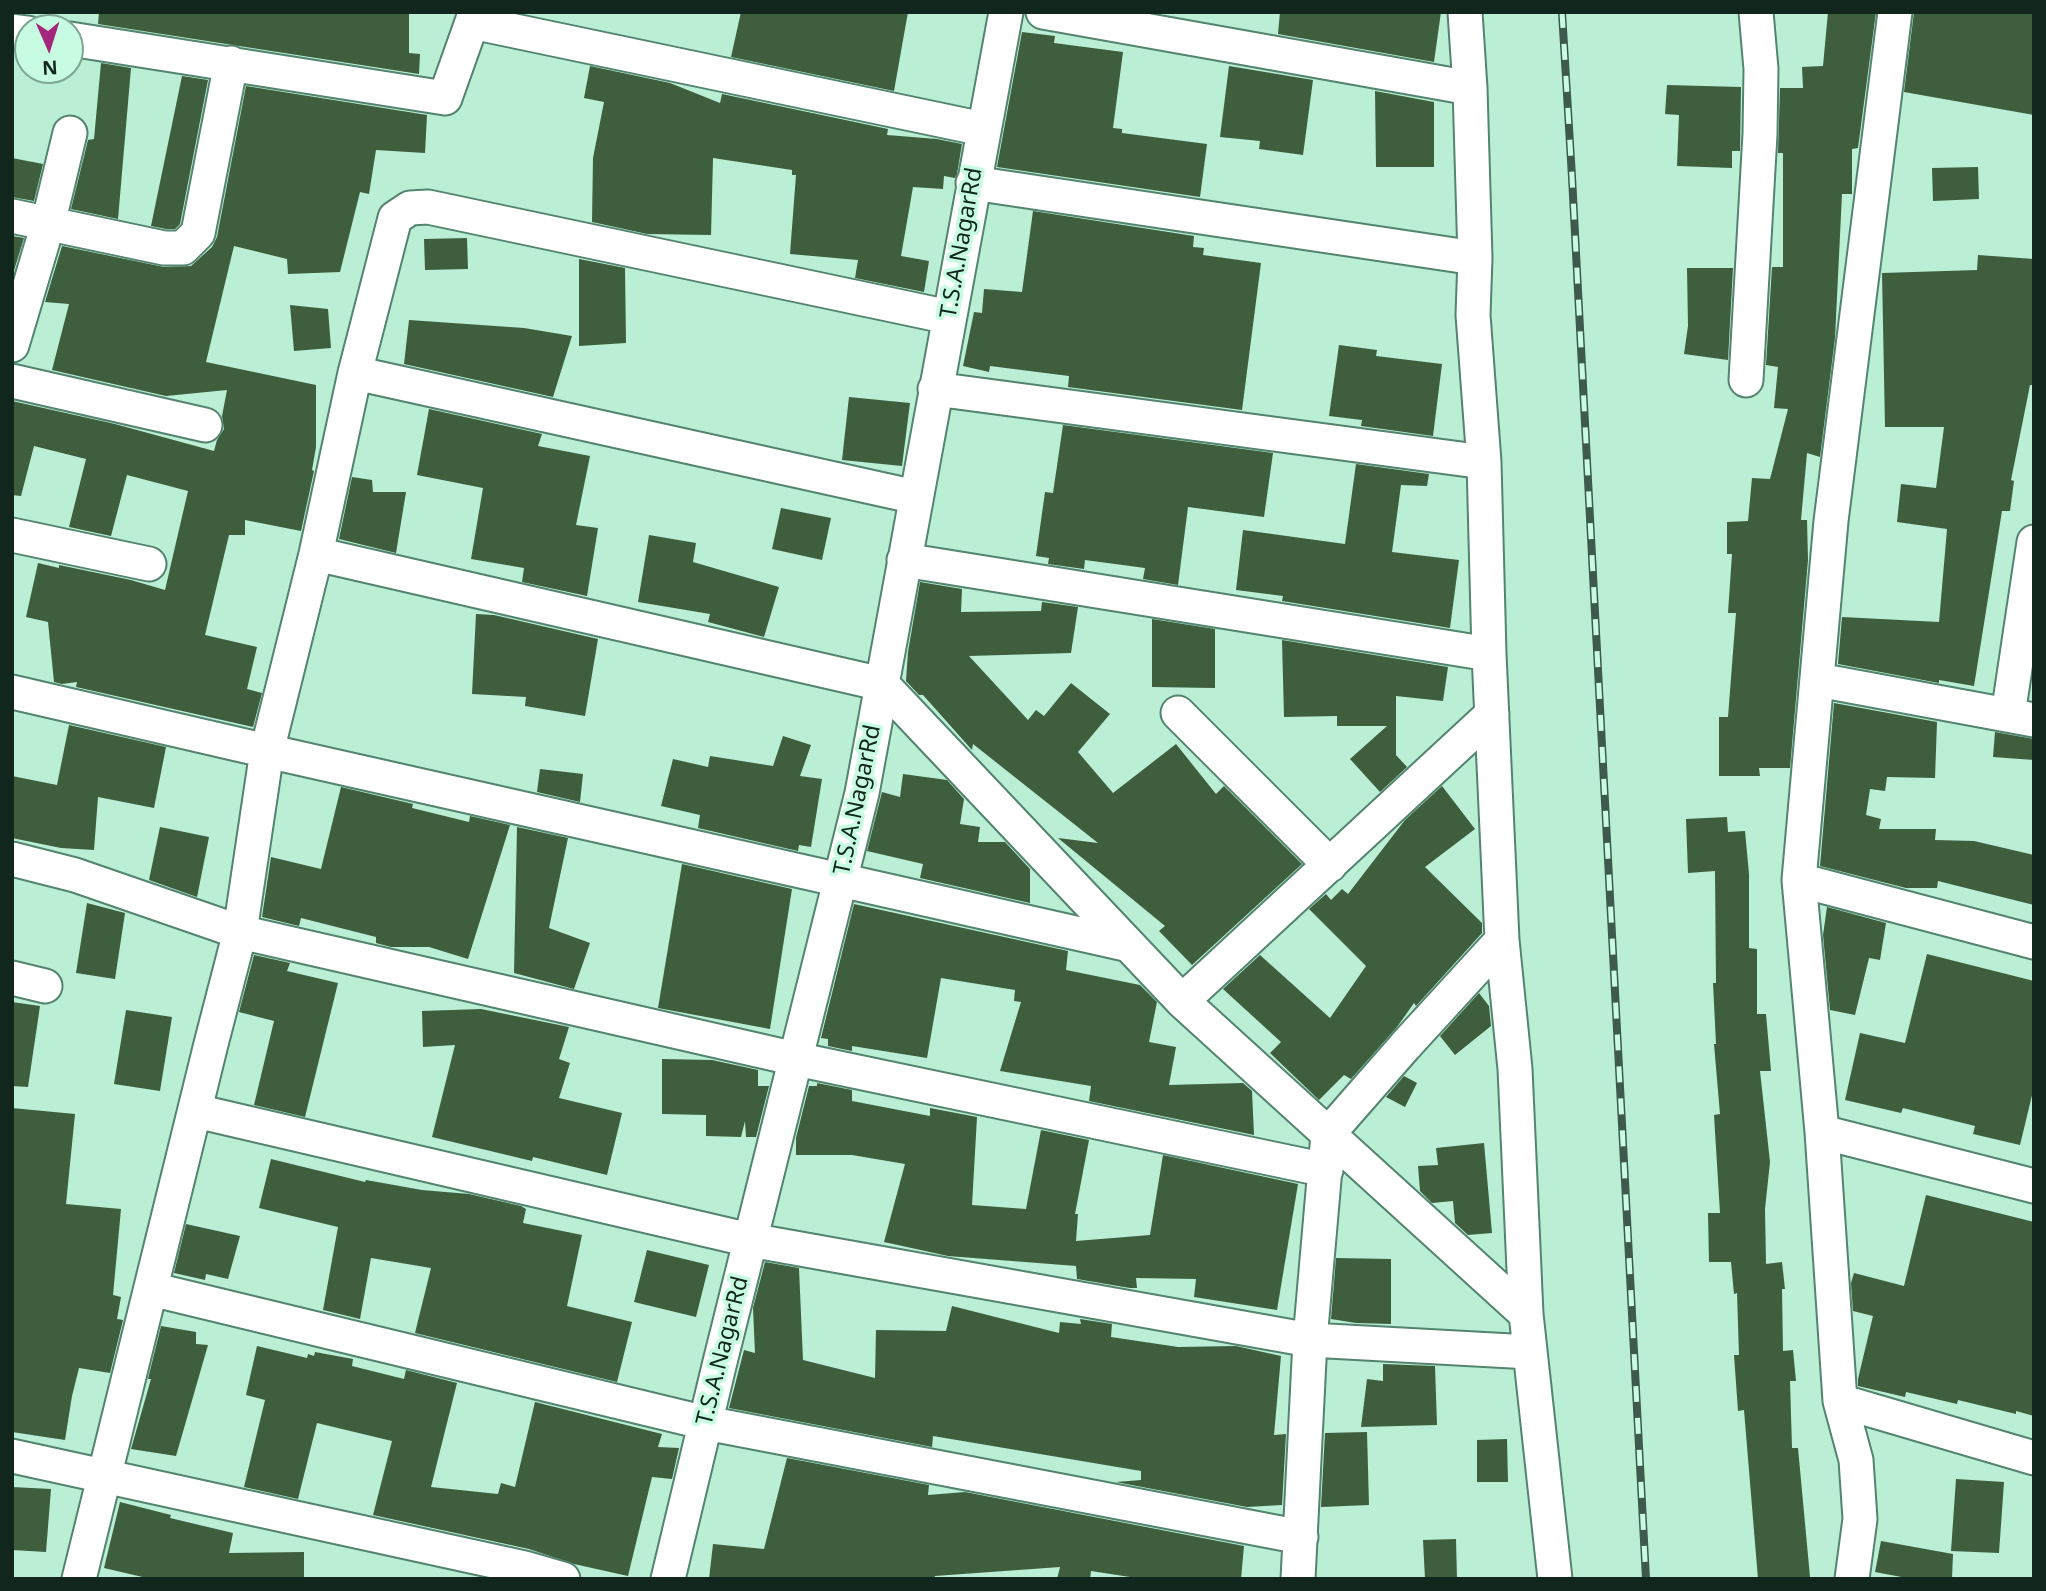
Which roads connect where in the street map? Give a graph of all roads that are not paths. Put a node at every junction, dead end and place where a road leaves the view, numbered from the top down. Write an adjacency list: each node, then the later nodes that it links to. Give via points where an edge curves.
1 (1006, 12): 10 (street, T.S.A.NagarRd)
2 (1043, 12): 9 (street)
3 (1465, 12): 9 (street)
4 (1756, 12): 19 (street, via 1760,134)
5 (1895, 12): 31 (street, via 1831,521)
6 (473, 17): 8 (street, via 445,98); 10 (street)
7 (84, 41): 8 (street)
8 (231, 63): 14 (street, via 198,233 183,248)
9 (1470, 88): 15 (street)
10 (983, 129): 12 (street, T.S.A.NagarRd)
11 (70, 133): 14 (street)
12 (973, 183): 15 (street); 16 (street, T.S.A.NagarRd)
13 (12, 216): 14 (street)
14 (48, 224): 17 (street)
15 (1475, 258): 23 (street, via 1473,315)
16 (949, 317): 18 (street, via 428,207 410,208 395,218); 21 (street, T.S.A.NagarRd)
17 (12, 345)
18 (355, 373): 24 (street); 27 (street)
19 (1746, 380)
20 (12, 381): 22 (street)
21 (936, 388): 23 (street); 24 (street, T.S.A.NagarRd)
22 (205, 425)
23 (1484, 462): 30 (street)
24 (916, 497): 28 (street, T.S.A.NagarRd)
25 (12, 536): 29 (street)
26 (2034, 542): 36 (street)
27 (316, 554): 32 (street); 37 (street)
28 (904, 560): 30 (street); 32 (street, T.S.A.NagarRd)
29 (149, 564)
30 (1489, 654): 35 (street)
31 (1818, 680): 36 (street); 41 (street)
32 (882, 684): 40 (street, T.S.A.NagarRd); 45 (street)
33 (12, 691): 37 (street)
34 (1178, 713): 39 (street)
35 (1492, 714): 39 (street); 43 (street)
36 (2021, 717)
37 (267, 751): 40 (street); 42 (street)
38 (12, 859): 42 (street, via 75,874)
39 (1329, 864): 48 (street)
40 (840, 879): 45 (street); 49 (street, T.S.A.NagarRd)
41 (1799, 880): 44 (street); 51 (street)
42 (240, 932): 49 (street); 50 (street)
43 (1502, 940): 52 (street); 57 (street, via 1515,1069)
44 (2034, 942)
45 (1129, 945): 48 (street)
46 (12, 978): 47 (street)
47 (46, 986)
48 (1182, 1001): 52 (street)
49 (796, 1059): 53 (street); 55 (street, T.S.A.NagarRd)
50 (196, 1111): 55 (street); 56 (street)
51 (1822, 1132): 54 (street); 60 (street)
52 (1328, 1134): 53 (street); 57 (street)
53 (1325, 1170): 58 (street)
54 (2034, 1186)
55 (750, 1240): 58 (street); 61 (street, T.S.A.NagarRd)
56 (151, 1289): 61 (street); 64 (street)
57 (1526, 1314): 59 (street)
58 (1310, 1340): 59 (street); 65 (street)
59 (1530, 1352): 70 (street)
60 (1840, 1401): 63 (street); 71 (street, via 1856,1460 1860,1518)
61 (706, 1423): 65 (street); 68 (street, T.S.A.NagarRd)
62 (12, 1456): 64 (street)
63 (2034, 1458)
64 (105, 1476): 66 (street); 67 (street)
65 (1301, 1536): 69 (street)
66 (79, 1579)
67 (563, 1579)
68 (668, 1579)
69 (1298, 1579)
70 (1555, 1579)
71 (1852, 1579)

